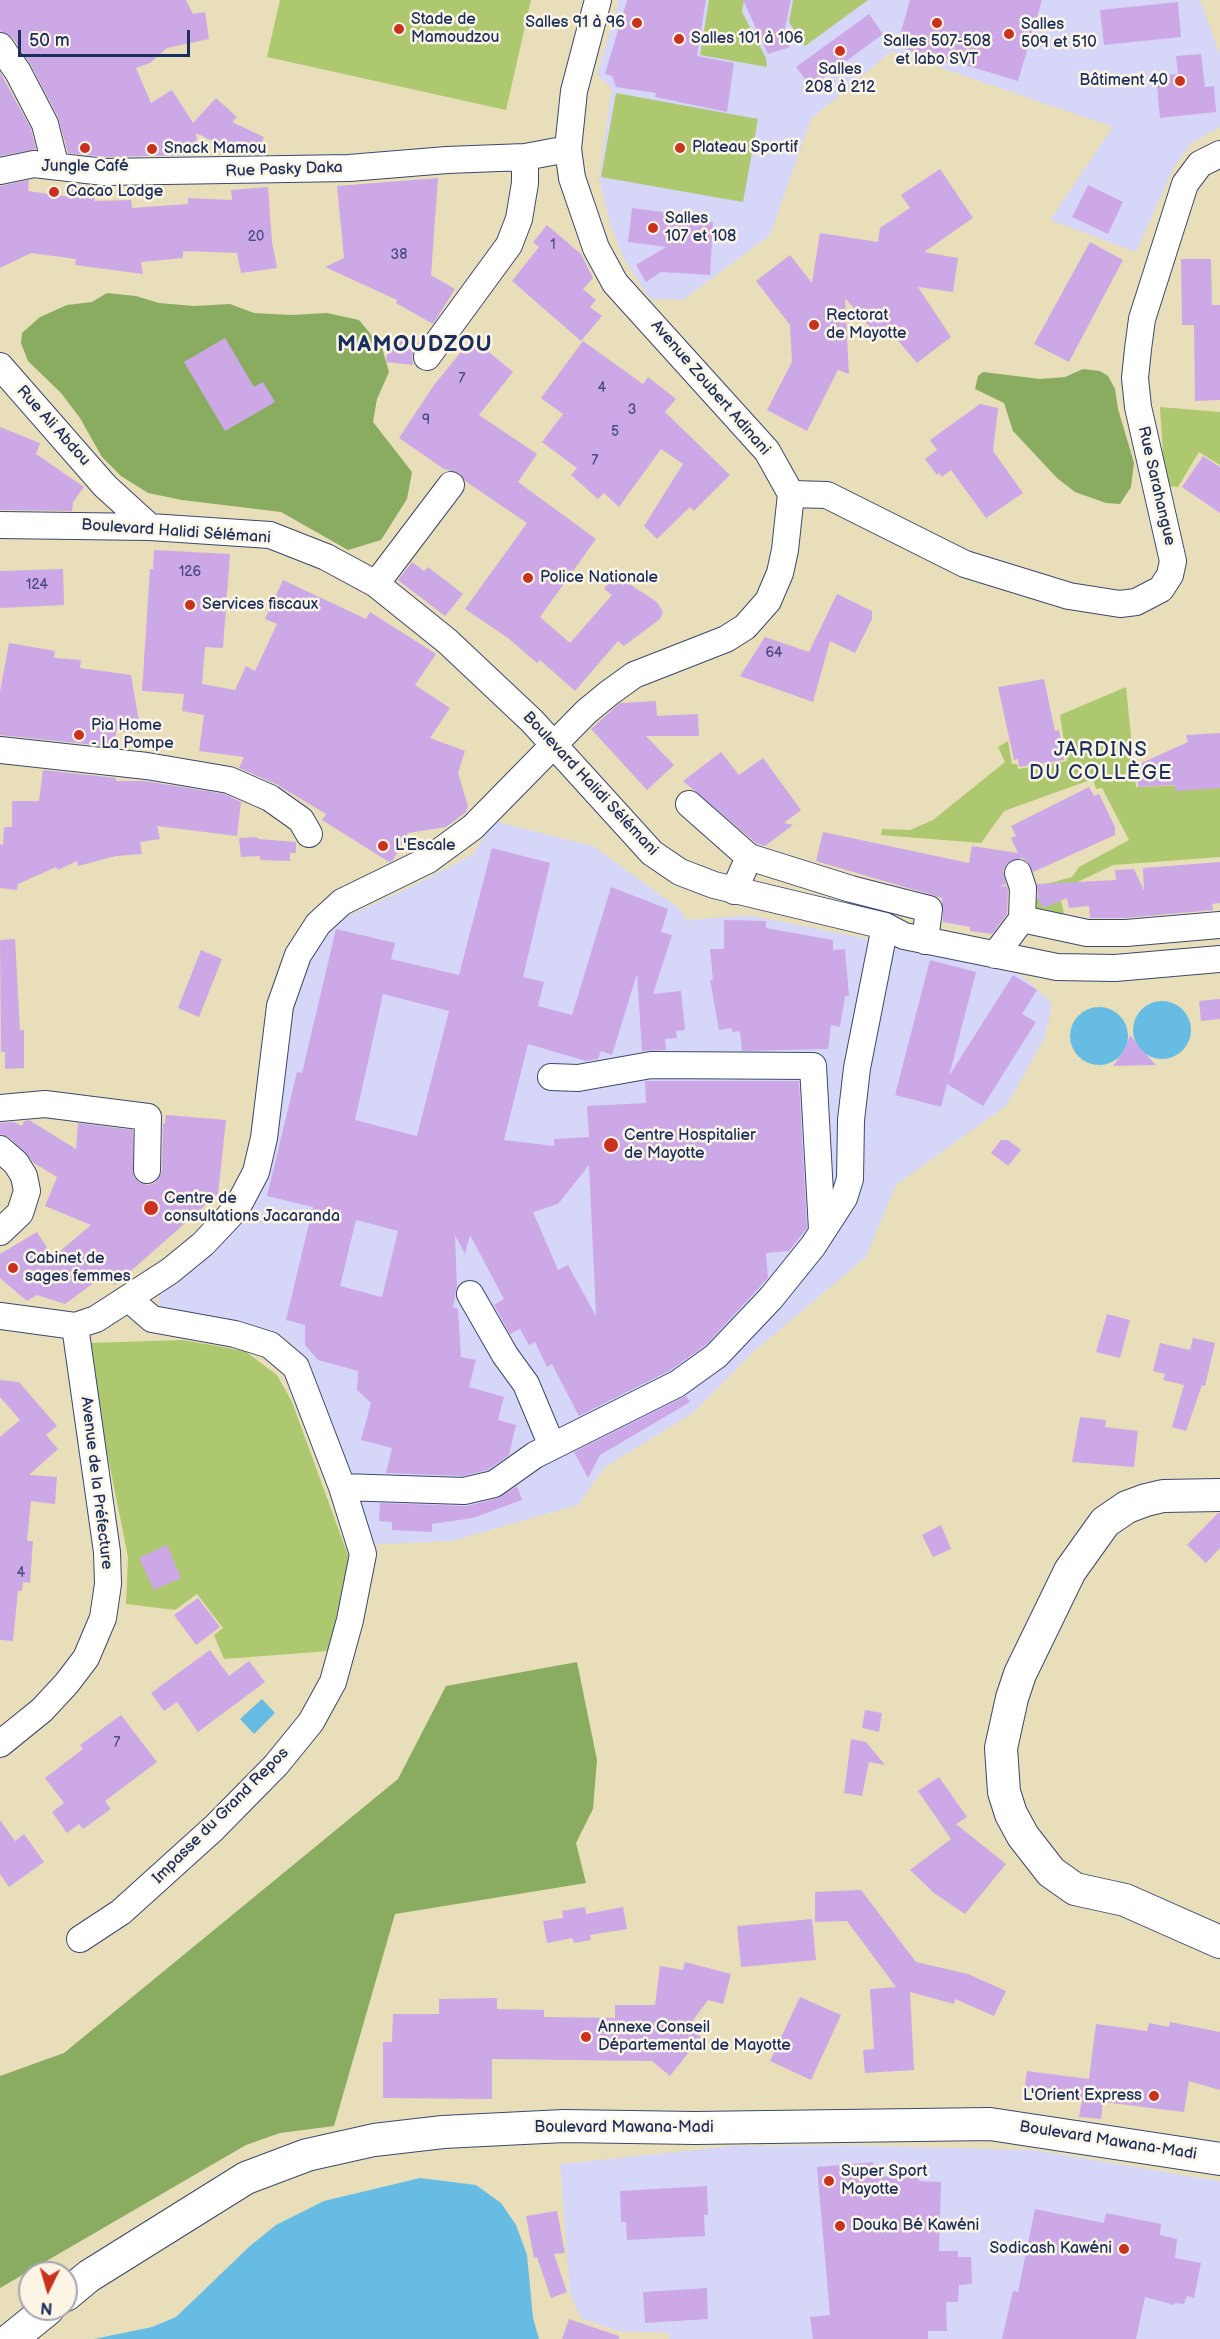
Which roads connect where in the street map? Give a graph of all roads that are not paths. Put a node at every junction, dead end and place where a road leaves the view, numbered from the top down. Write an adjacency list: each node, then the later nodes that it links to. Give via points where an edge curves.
1 (598, 0): 3 (street, Avenue Zoubert Adinani, via 574,91)
2 (0, 46): 6 (street, via 45,124)
3 (568, 149): 5 (street, Rue Pasky Daka); 13 (street, Avenue Zoubert Adinani, via 582,213 615,283 766,451)
4 (1220, 154): 13 (street, Rue Sarahangue, via 1200,164 1185,184 1142,319 1135,378 1138,407 1173,561 1161,589 1136,602 1120,604 1069,596 964,564 827,495)
5 (525, 157): 6 (street, Rue Pasky Daka, via 174,173 104,172); 8 (street, via 519,219 509,245)
6 (55, 164): 7 (street, Rue Pasky Daka)
7 (0, 171)
8 (427, 357)
9 (0, 366): 10 (street, Rue Ali Abdou)
10 (10, 396): 12 (street, Rue Ali Abdou)
11 (452, 485): 17 (street)
12 (105, 486): 15 (street); 16 (street, Rue Ali Abdou)
13 (791, 494): 18 (street, via 780,573 759,615 726,639 634,675 586,712)
14 (0, 525): 15 (street, Boulevard Halidi Sélémani)
15 (102, 526): 16 (street, Boulevard Halidi Sélémani)
16 (150, 527): 17 (street, Boulevard Halidi Sélémani, via 270,535 326,556)
17 (375, 584): 18 (street, Boulevard Halidi Sélémani, via 447,641)
18 (554, 746): 24 (street, Boulevard Halidi Sélémani, via 652,853 680,872); 38 (street, via 473,827 428,860 342,902 318,924 297,956 280,1006 264,1138 246,1193 203,1244)
19 (0, 750): 21 (street, via 157,767 229,780 270,798 302,820)
20 (689, 804): 22 (street)
21 (309, 834)
22 (749, 857): 24 (street); 28 (street, via 929,909)
23 (1018, 873): 25 (street, via 1023,888)
24 (734, 891): 27 (street, Boulevard Halidi Sélémani)
25 (1022, 918): 26 (street, via 1087,933); 29 (street)
26 (1220, 925)
27 (885, 926): 28 (street, Boulevard Halidi Sélémani); 35 (street, via 856,1068 850,1179 844,1198)
28 (925, 941): 29 (street, Boulevard Halidi Sélémani)
29 (995, 955): 30 (street, Boulevard Halidi Sélémani, via 1083,969)
30 (1220, 959)
31 (551, 1077): 35 (street, via 578,1078 651,1065 813,1066)
32 (0, 1107): 34 (street, via 45,1104 148,1117)
33 (0, 1149): 36 (street, via 16,1163 27,1191 20,1213)
34 (147, 1170)
35 (822, 1230): 41 (street, via 771,1298 716,1356 677,1384)
36 (0, 1232)
37 (470, 1294): 41 (street, via 526,1384)
38 (129, 1299): 40 (street, via 96,1319); 42 (street, Impasse du Grand Repos, via 152,1319 236,1334 270,1345 296,1367)
39 (0, 1316): 40 (street)
40 (75, 1326): 44 (street, Avenue de la Préfecture, via 107,1552 104,1618 91,1648 67,1683 42,1710)
41 (552, 1446): 42 (street, via 481,1489)
42 (342, 1486): 45 (street, Impasse du Grand Repos, via 363,1554 333,1682 311,1722 276,1765 206,1835 121,1912)
43 (1220, 1495): 46 (main road, via 1163,1496 1127,1507 1105,1522 1070,1571 1020,1674 1001,1748 1004,1792 1011,1814 1051,1872 1075,1889 1125,1900)
44 (0, 1744)
45 (80, 1939)
46 (1220, 1942)
47 (1220, 2159): 48 (main road, Boulevard Mawana-Madi, via 990,2124 564,2127 443,2132 374,2140 307,2155 246,2178)
48 (78, 2285)
49 (33, 2321): 50 (main road)
50 (11, 2339)

